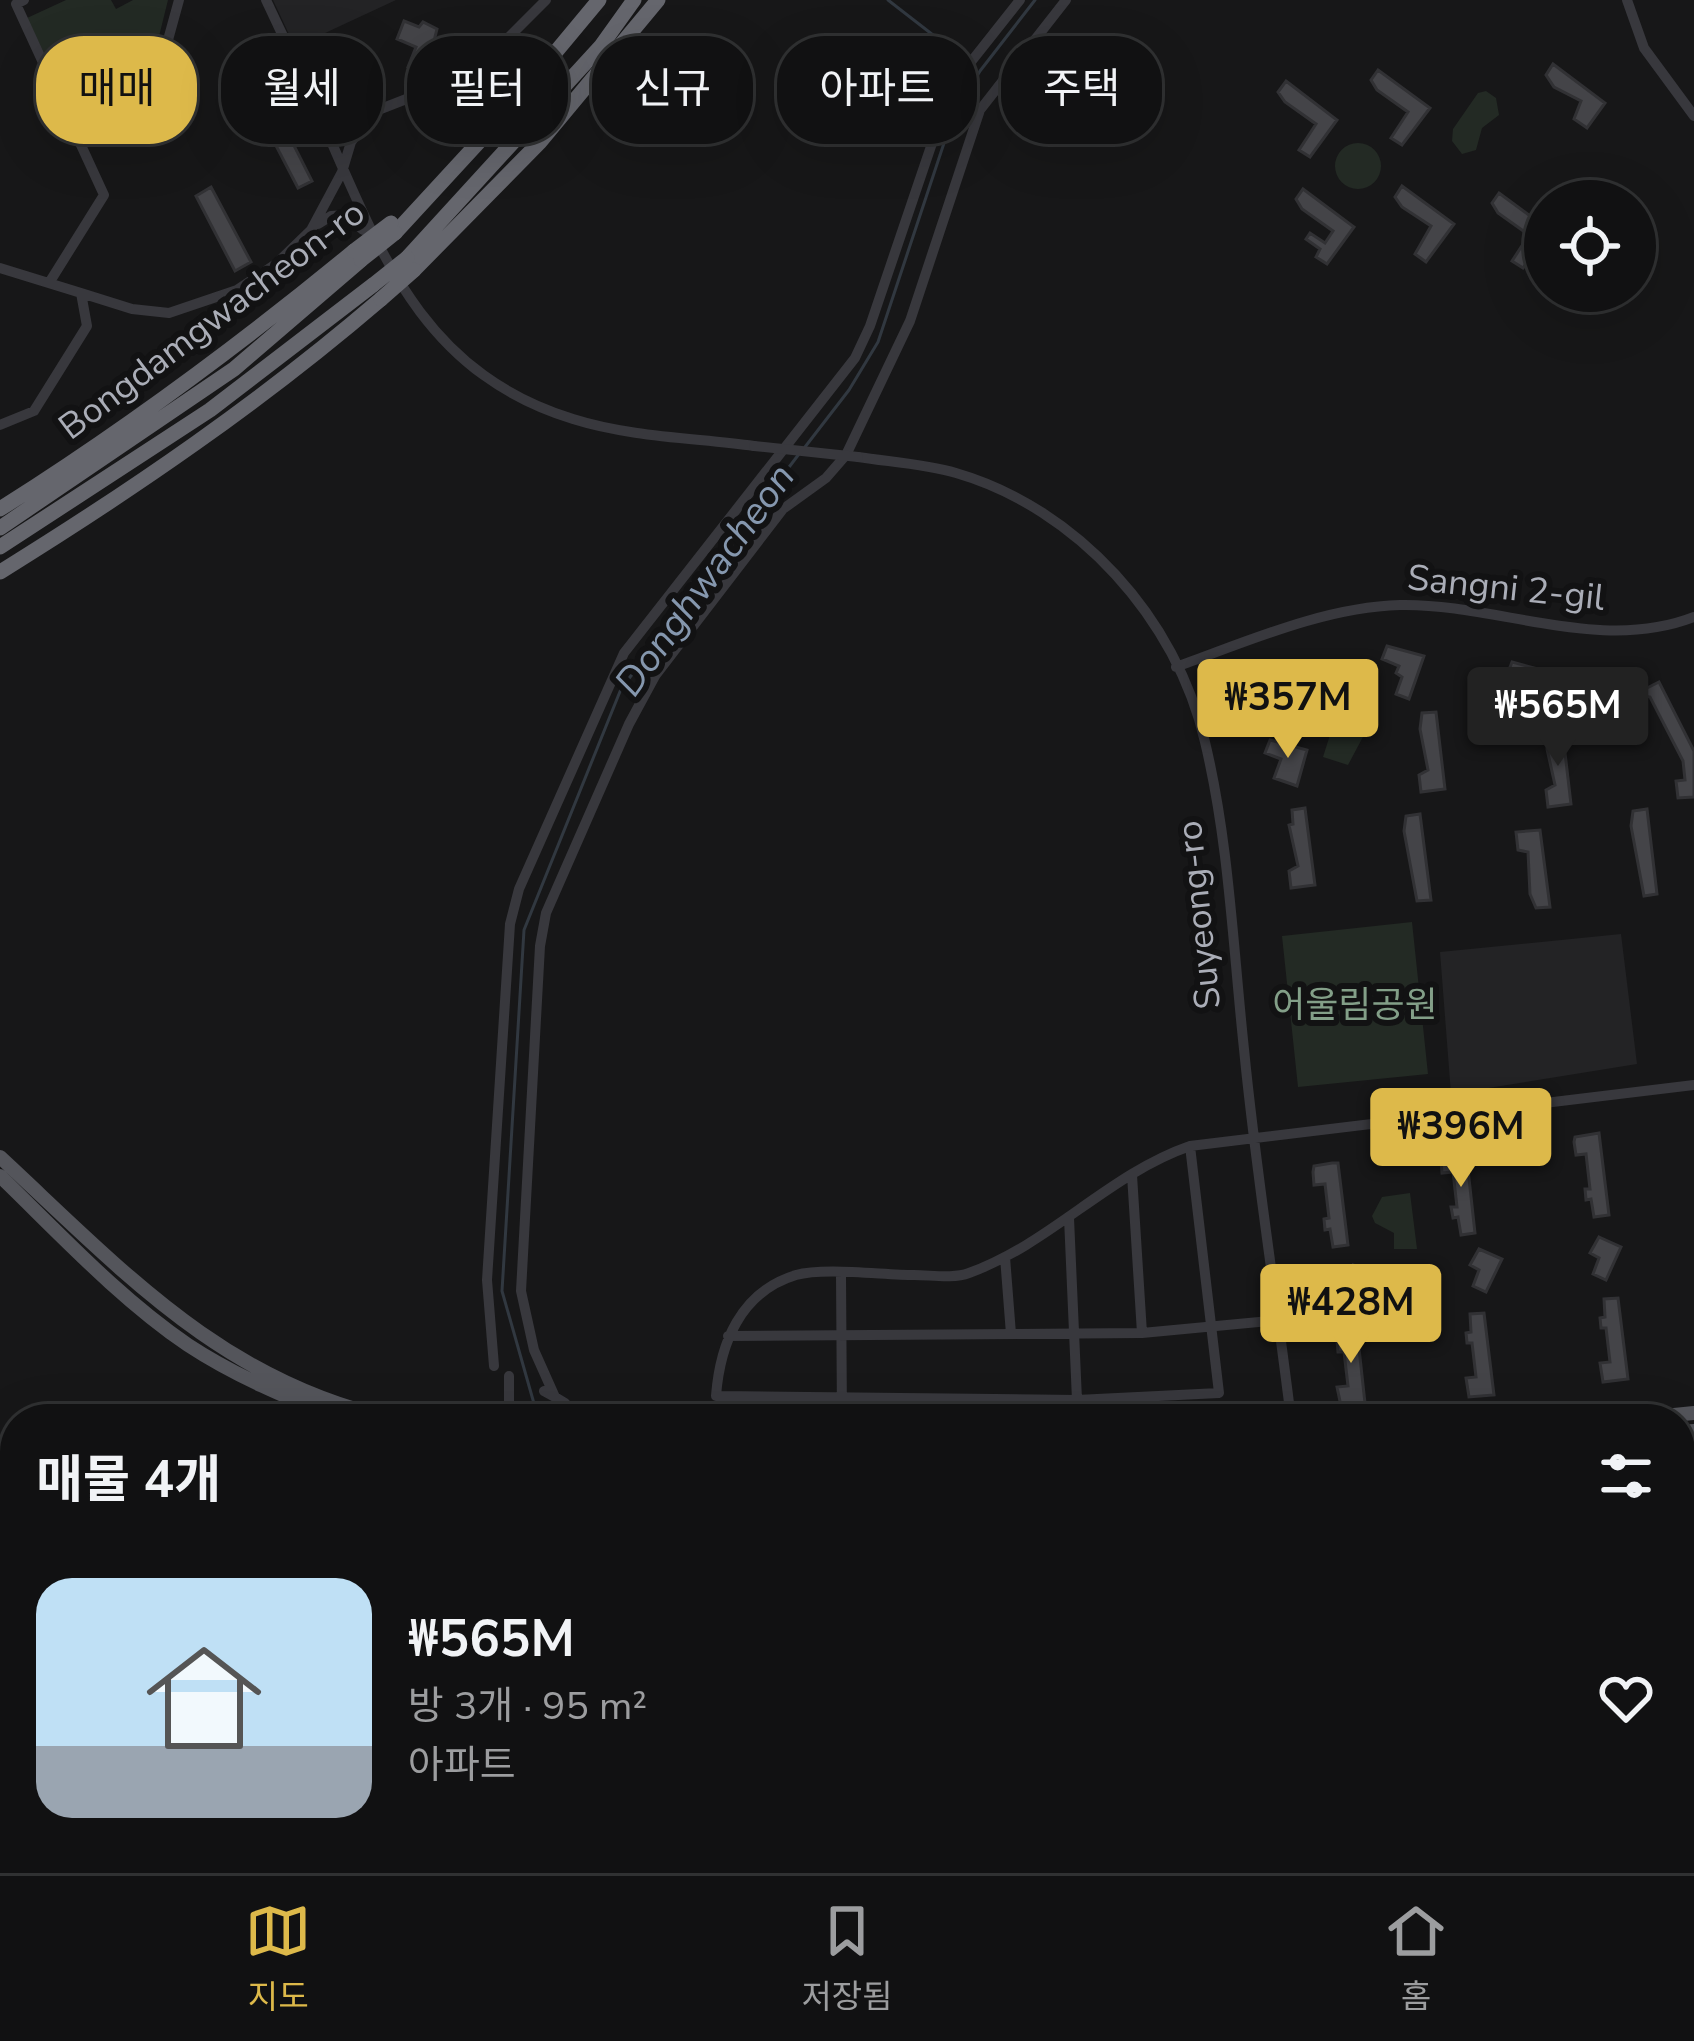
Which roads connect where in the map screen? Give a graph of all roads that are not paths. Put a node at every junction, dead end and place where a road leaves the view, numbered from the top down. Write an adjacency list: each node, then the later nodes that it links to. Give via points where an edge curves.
1 (24, 0): 13 (street, via 16,4)
2 (178, 0): 12 (street)
3 (266, 0): 16 (street)
4 (546, 0): 16 (street, via 472,73 373,112)
5 (588, 0): 17 (highway, Bongdamgwacheon-ro)
6 (599, 0): 17 (highway, via 500,119)
7 (634, 0): 21 (highway)
8 (658, 0): 21 (highway, via 540,142)
9 (1020, 0): 49 (street, via 945,105 855,358 624,653 519,890 510,924 487,1280)
10 (1066, 0): 56 (street, via 980,110 905,334 846,454 783,509 655,676 546,913 520,1291 549,1394)
11 (1627, 0): 14 (street, via 1644,49)
12 (168, 36)
13 (36, 47)
14 (1694, 116)
15 (81, 144): 23 (street, via 104,195)
16 (342, 172): 18 (street); 19 (street)
17 (393, 228): 20 (highway, bridge)
18 (311, 230): 19 (street, via 345,215); 25 (street, via 236,290 184,312 148,312)
19 (376, 245): 32 (street, Suyeong-ro, bridge, via 422,319 455,354 526,401 574,420 958,473 1018,497 1069,527 1109,566)
20 (357, 255): 27 (highway, Bongdamgwacheon-ro, via 128,428); 28 (highway, via 234,369)
21 (411, 264): 24 (highway, bridge)
22 (0, 268): 23 (street)
23 (49, 283): 25 (street)
24 (377, 292): 29 (highway); 30 (highway, via 306,363 190,450)
25 (81, 293): 26 (street, via 87,326 54,385 34,411)
26 (0, 425)
27 (0, 509)
28 (0, 528)
29 (0, 547)
30 (0, 572)
31 (1694, 617): 32 (street, Sangni 2-gil, via 1589,630 1394,605 1339,614)
32 (1176, 667): 34 (street, Suyeong-ro, via 1204,736 1218,808)
33 (1694, 1085): 34 (street)
34 (1252, 1135): 35 (street); 42 (street, Suyeong-ro)
35 (1190, 1146): 37 (street); 43 (street)
36 (0, 1157): 54 (main road, via 196,1335 274,1378)
37 (1132, 1174): 39 (street); 44 (street)
38 (0, 1176): 53 (main road, via 189,1345)
39 (1069, 1218): 40 (street); 46 (street)
40 (1005, 1257): 41 (street, via 964,1275); 45 (street)
41 (841, 1275): 47 (street, via 798,1274 763,1292); 48 (street)
42 (1279, 1321): 43 (street); 58 (street, Suyeong-ro)
43 (1214, 1327): 44 (street); 52 (street, via 1220,1393)
44 (1142, 1333): 46 (street)
45 (1011, 1334): 46 (street); 48 (street)
46 (1074, 1334): 52 (street)
47 (728, 1336): 48 (street); 51 (street, via 716,1396)
48 (842, 1336): 51 (street)
49 (494, 1366)
50 (509, 1376): 55 (street)
51 (842, 1396): 52 (street); 57 (street)
52 (1077, 1400)
53 (303, 1404)
54 (349, 1404)
55 (508, 1404)
56 (566, 1404)
57 (842, 1404)
58 (1290, 1404)

